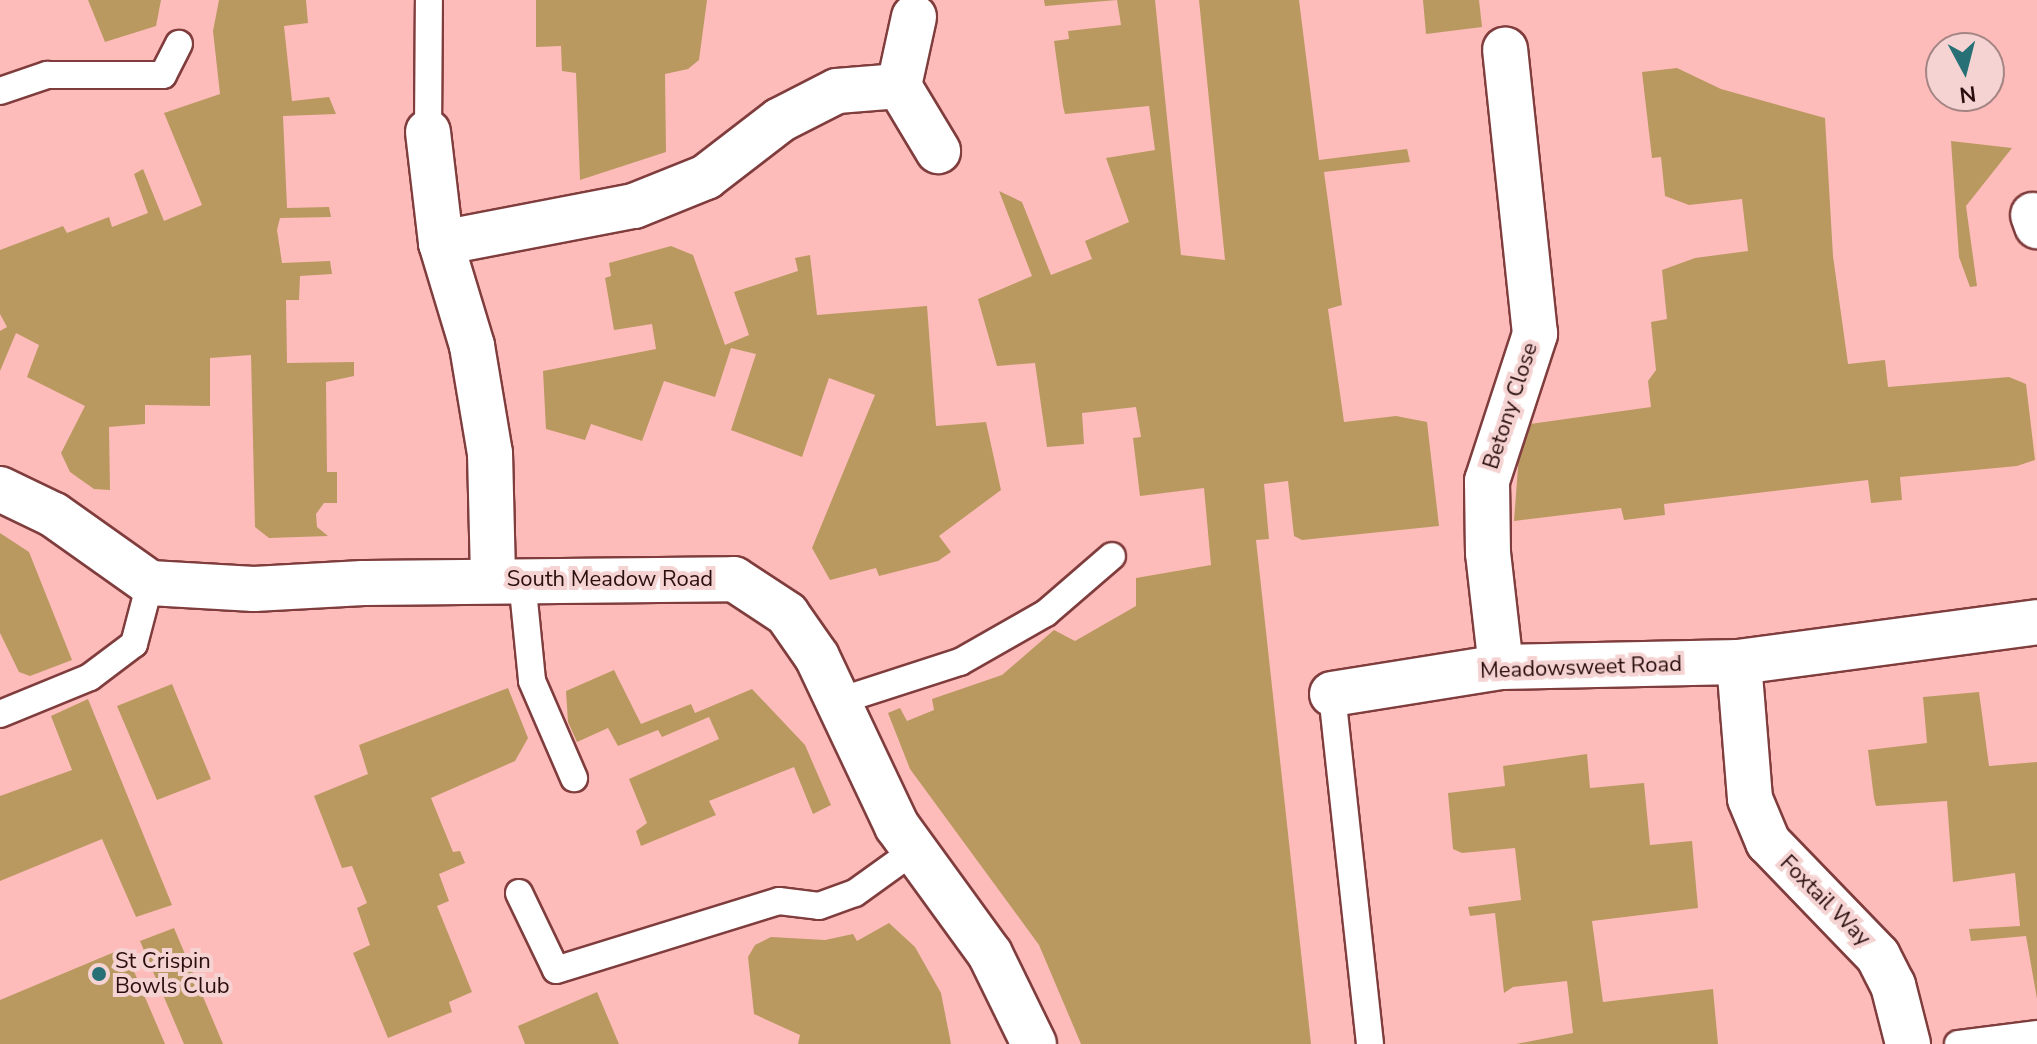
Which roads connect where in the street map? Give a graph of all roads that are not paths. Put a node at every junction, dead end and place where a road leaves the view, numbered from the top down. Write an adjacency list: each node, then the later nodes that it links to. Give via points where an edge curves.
1 (429, 0): 7 (lane)
2 (914, 17): 5 (street)
3 (179, 44): 6 (lane, via 163,75 47,75)
4 (1505, 50): 16 (street, Betony Close, via 1535,334 1487,481 1488,553)
5 (899, 86): 8 (street); 9 (street, via 837,91 780,120 706,177 634,206)
6 (0, 91)
7 (428, 132): 9 (street)
8 (938, 151)
9 (441, 243): 12 (street, via 472,346)
10 (0, 489): 13 (street, via 54,515)
11 (1112, 556): 18 (lane, via 1046,613 960,662)
12 (507, 580): 13 (street, South Meadow Road, via 254,589); 18 (street, South Meadow Road, via 734,579 787,614); 20 (lane, via 532,681)
13 (150, 583): 19 (lane, via 134,644 90,677)
14 (2037, 622): 15 (street, Meadowsweet Road)
15 (1739, 662): 16 (street, Meadowsweet Road); 24 (street, Foxtail Way, via 1750,799 1768,842 1878,956)
16 (1501, 667): 17 (street, Meadowsweet Road)
17 (1332, 694): 26 (lane, Meadowsweet Road)
18 (839, 701): 21 (street, South Meadow Road)
19 (0, 714)
20 (574, 778)
21 (912, 852): 22 (lane, via 855,893 819,906 779,901 556,970); 25 (street, South Meadow Road, via 990,954)
22 (519, 893)
23 (2037, 1034): 27 (lane)
24 (1917, 1042)
25 (1034, 1044)
26 (1370, 1044)
27 (1958, 1044)

